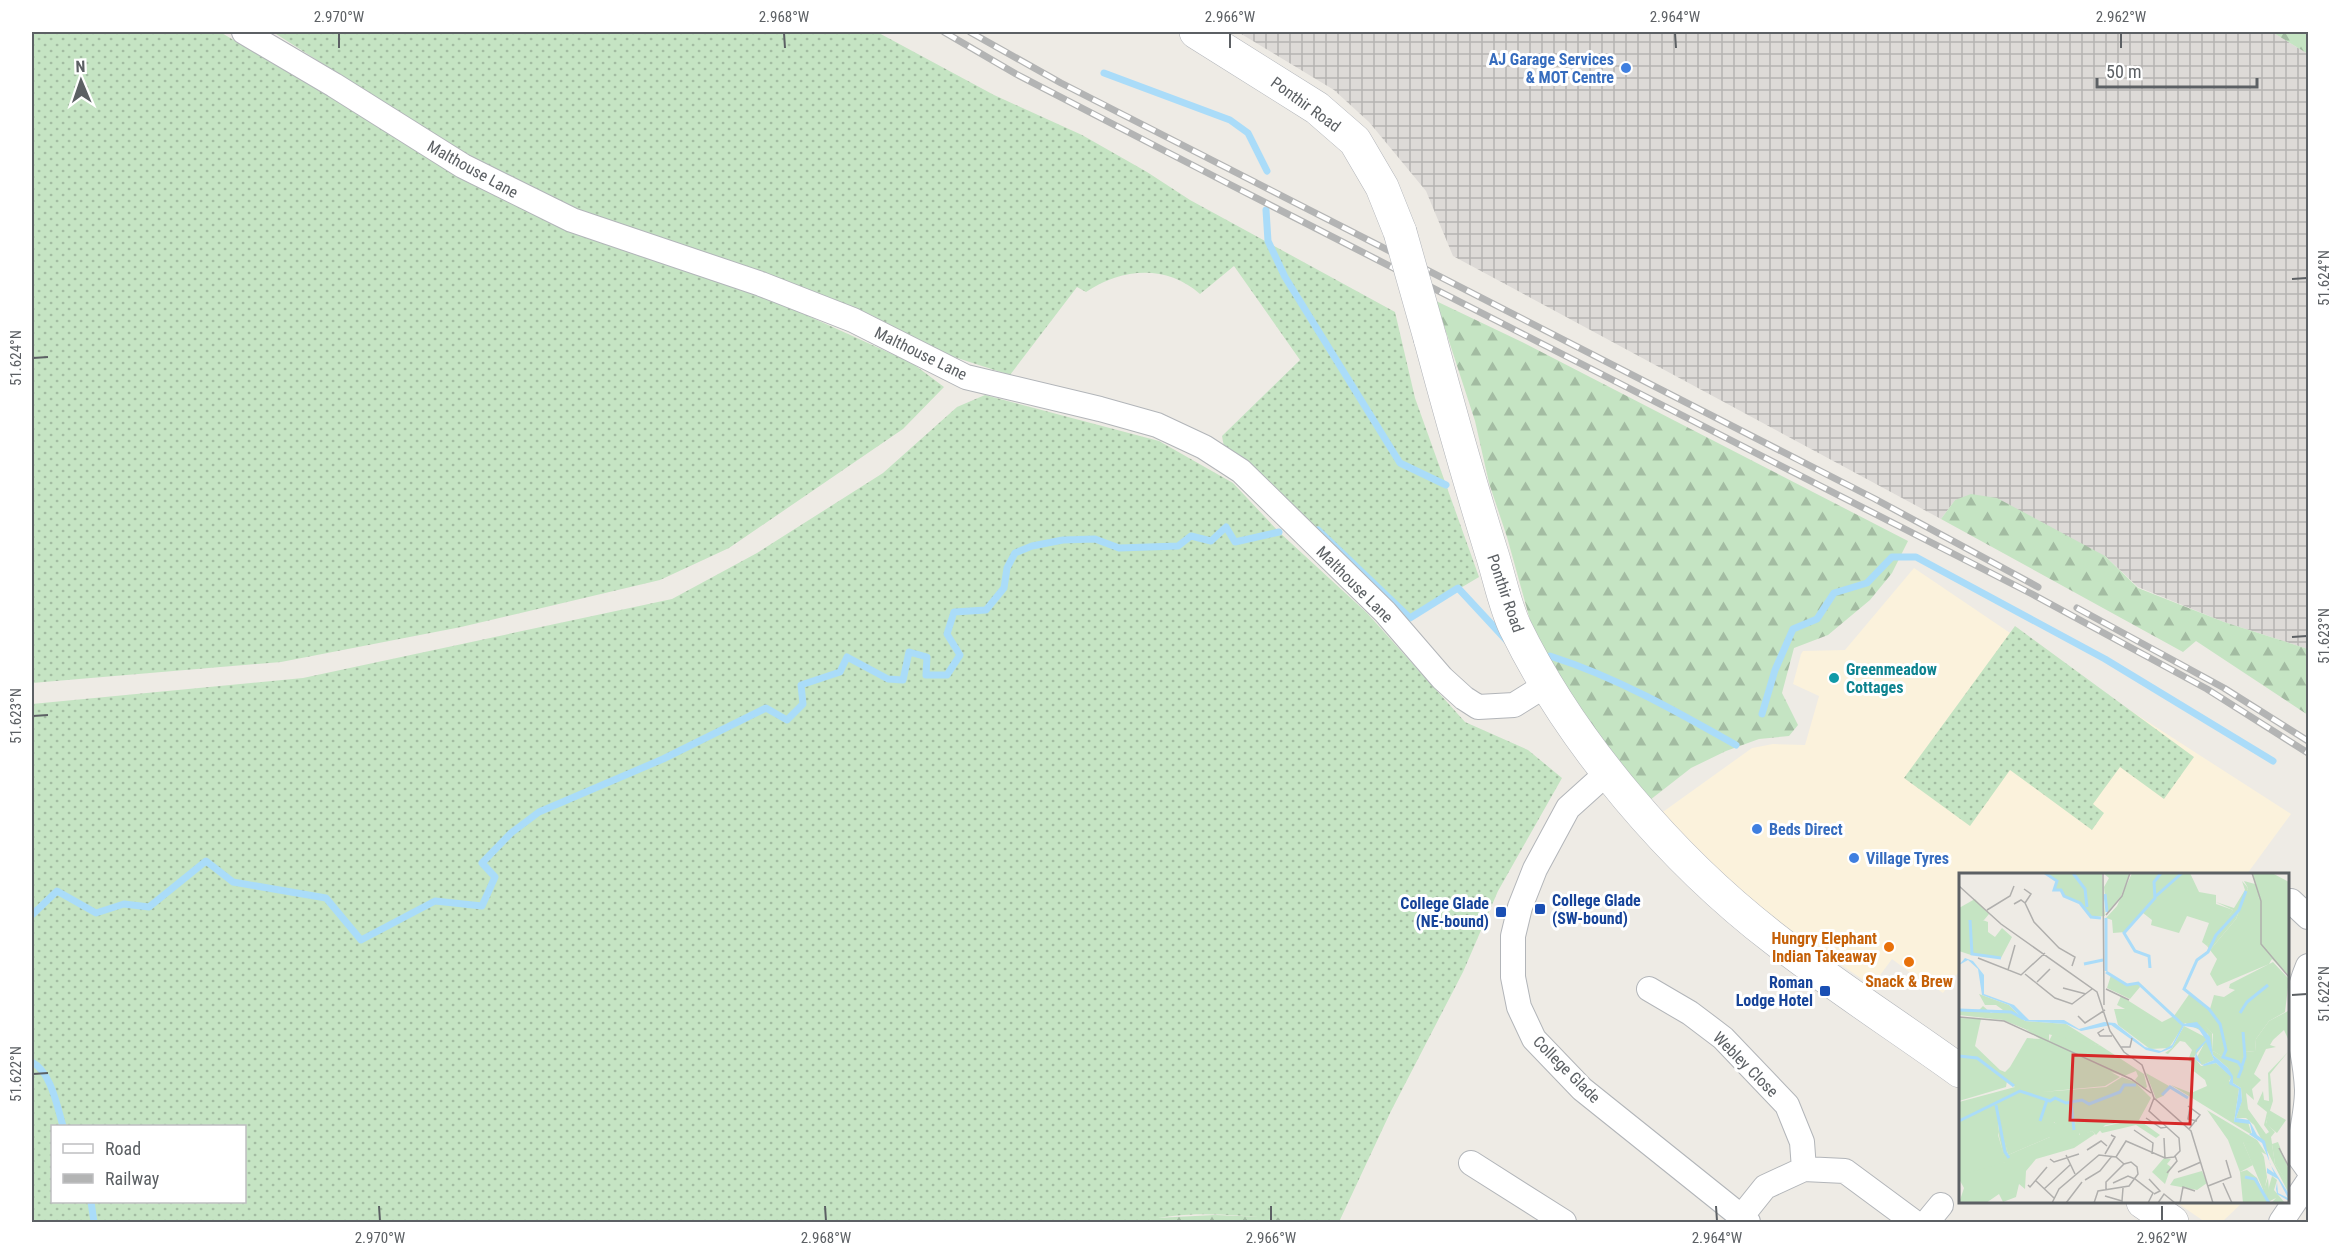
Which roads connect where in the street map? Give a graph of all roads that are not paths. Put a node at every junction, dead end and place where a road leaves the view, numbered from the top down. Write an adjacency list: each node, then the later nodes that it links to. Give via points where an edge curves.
1 (244, 32): 3 (street, Malthouse Lane, via 463,166 572,220 761,284 853,320 966,377 1157,425 1204,447 1241,471 1385,612 1464,698 1478,707 1514,705)
2 (1196, 32): 3 (main road, Ponthir Road, bridge, via 1317,108 1355,141 1382,187 1400,232 1461,457 1514,625)
3 (1546, 685): 4 (main road, Ponthir Road)
4 (1608, 772): 7 (main road, Ponthir Road, via 1665,841 1775,939); 13 (street, College Glade, via 1568,808 1535,869 1520,907 1513,936 1513,976 1519,1007 1534,1040 1582,1089)
5 (2308, 966): 10 (street, via 2301,982 2296,1029 2307,1091 2298,1155)
6 (1649, 989): 9 (street, Webley Close, via 1723,1038 1787,1105 1802,1142)
7 (1959, 1070)
8 (1471, 1163): 14 (street)
9 (1804, 1168): 13 (street, via 1765,1187); 15 (street, via 1845,1171)
10 (2308, 1169)
11 (2308, 1182): 17 (street)
12 (2144, 1203): 16 (main road)
13 (1745, 1220)
14 (1564, 1222)
15 (1914, 1222)
16 (2172, 1222)
17 (2281, 1222)

